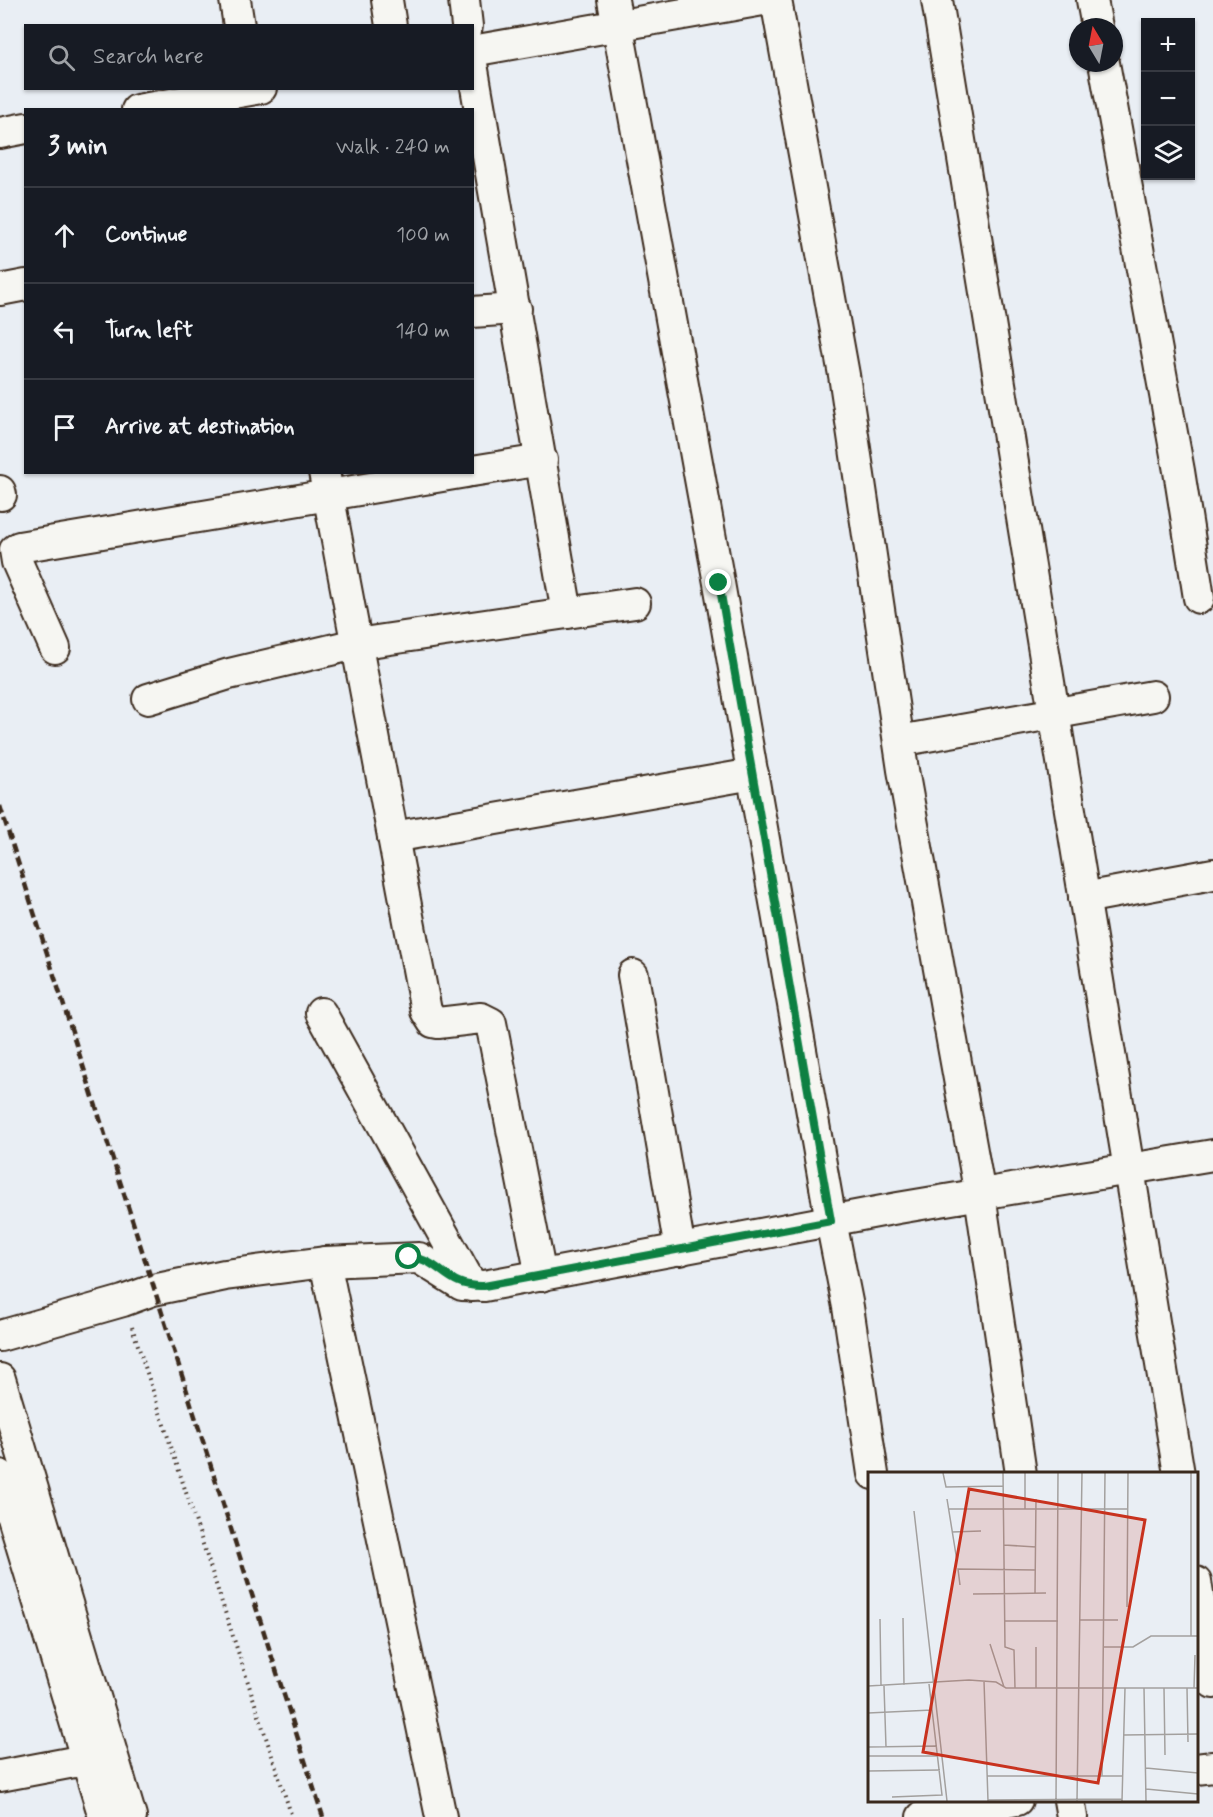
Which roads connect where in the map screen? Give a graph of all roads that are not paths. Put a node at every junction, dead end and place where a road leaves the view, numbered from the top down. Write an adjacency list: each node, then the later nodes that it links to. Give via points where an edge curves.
1 (235, 0): 10 (street)
2 (387, 0): 11 (street)
3 (464, 0): 12 (street)
4 (763, 0): 8 (street)
5 (776, 0): 36 (street, via 844,375)
6 (937, 0): 35 (street)
7 (1092, 0): 9 (street)
8 (615, 13): 13 (street); 37 (street)
9 (1095, 18)
10 (239, 24)
11 (392, 24)
12 (467, 24)
13 (474, 50)
14 (1106, 72): 28 (street)
15 (474, 75): 22 (street)
16 (254, 94): 17 (street)
17 (152, 108)
18 (24, 128): 19 (street)
19 (0, 133)
20 (24, 285): 21 (street)
21 (0, 290)
22 (516, 309): 23 (street); 24 (street)
23 (474, 312)
24 (542, 460): 25 (street); 30 (street)
25 (474, 471)
26 (441, 474): 27 (street)
27 (326, 483): 31 (street); 32 (street, via 17,548 17,562)
28 (1199, 598)
29 (635, 603): 30 (street)
30 (567, 613): 31 (street)
31 (356, 644): 34 (street, via 230,674); 38 (street)
32 (55, 648)
33 (1153, 696): 35 (street)
34 (148, 699)
35 (1054, 714): 36 (street); 40 (street)
36 (899, 741): 45 (street)
37 (753, 774): 38 (street); 46 (street)
38 (393, 837): 49 (street, via 429,1017 438,1023 481,1018 493,1028)
39 (1213, 874): 40 (street)
40 (1084, 898): 44 (street)
41 (633, 975): 47 (street)
42 (321, 1013): 50 (street)
43 (1213, 1155): 44 (street)
44 (1129, 1169): 45 (street); 55 (street)
45 (980, 1195): 46 (street); 54 (street)
46 (831, 1221): 47 (street); 53 (street)
47 (680, 1250): 49 (street)
48 (326, 1262): 50 (street, via 419,1258 451,1280); 51 (street, via 225,1275 153,1290); 69 (street)
49 (541, 1276): 50 (street)
50 (472, 1286)
51 (0, 1336)
52 (0, 1379): 60 (street)
53 (873, 1472)
54 (1021, 1472)
55 (1179, 1472)
56 (0, 1475): 57 (street)
57 (7, 1520): 60 (street)
58 (1198, 1588): 59 (street)
59 (1213, 1683)
60 (99, 1758): 63 (street); 67 (street); 68 (street)
61 (1213, 1767): 62 (street)
62 (1198, 1769)
63 (0, 1776)
64 (920, 1802): 70 (street)
65 (1006, 1802): 70 (street)
66 (1070, 1802): 71 (street)
67 (104, 1817)
68 (131, 1817)
69 (441, 1817)
70 (922, 1817)
71 (1072, 1817)

